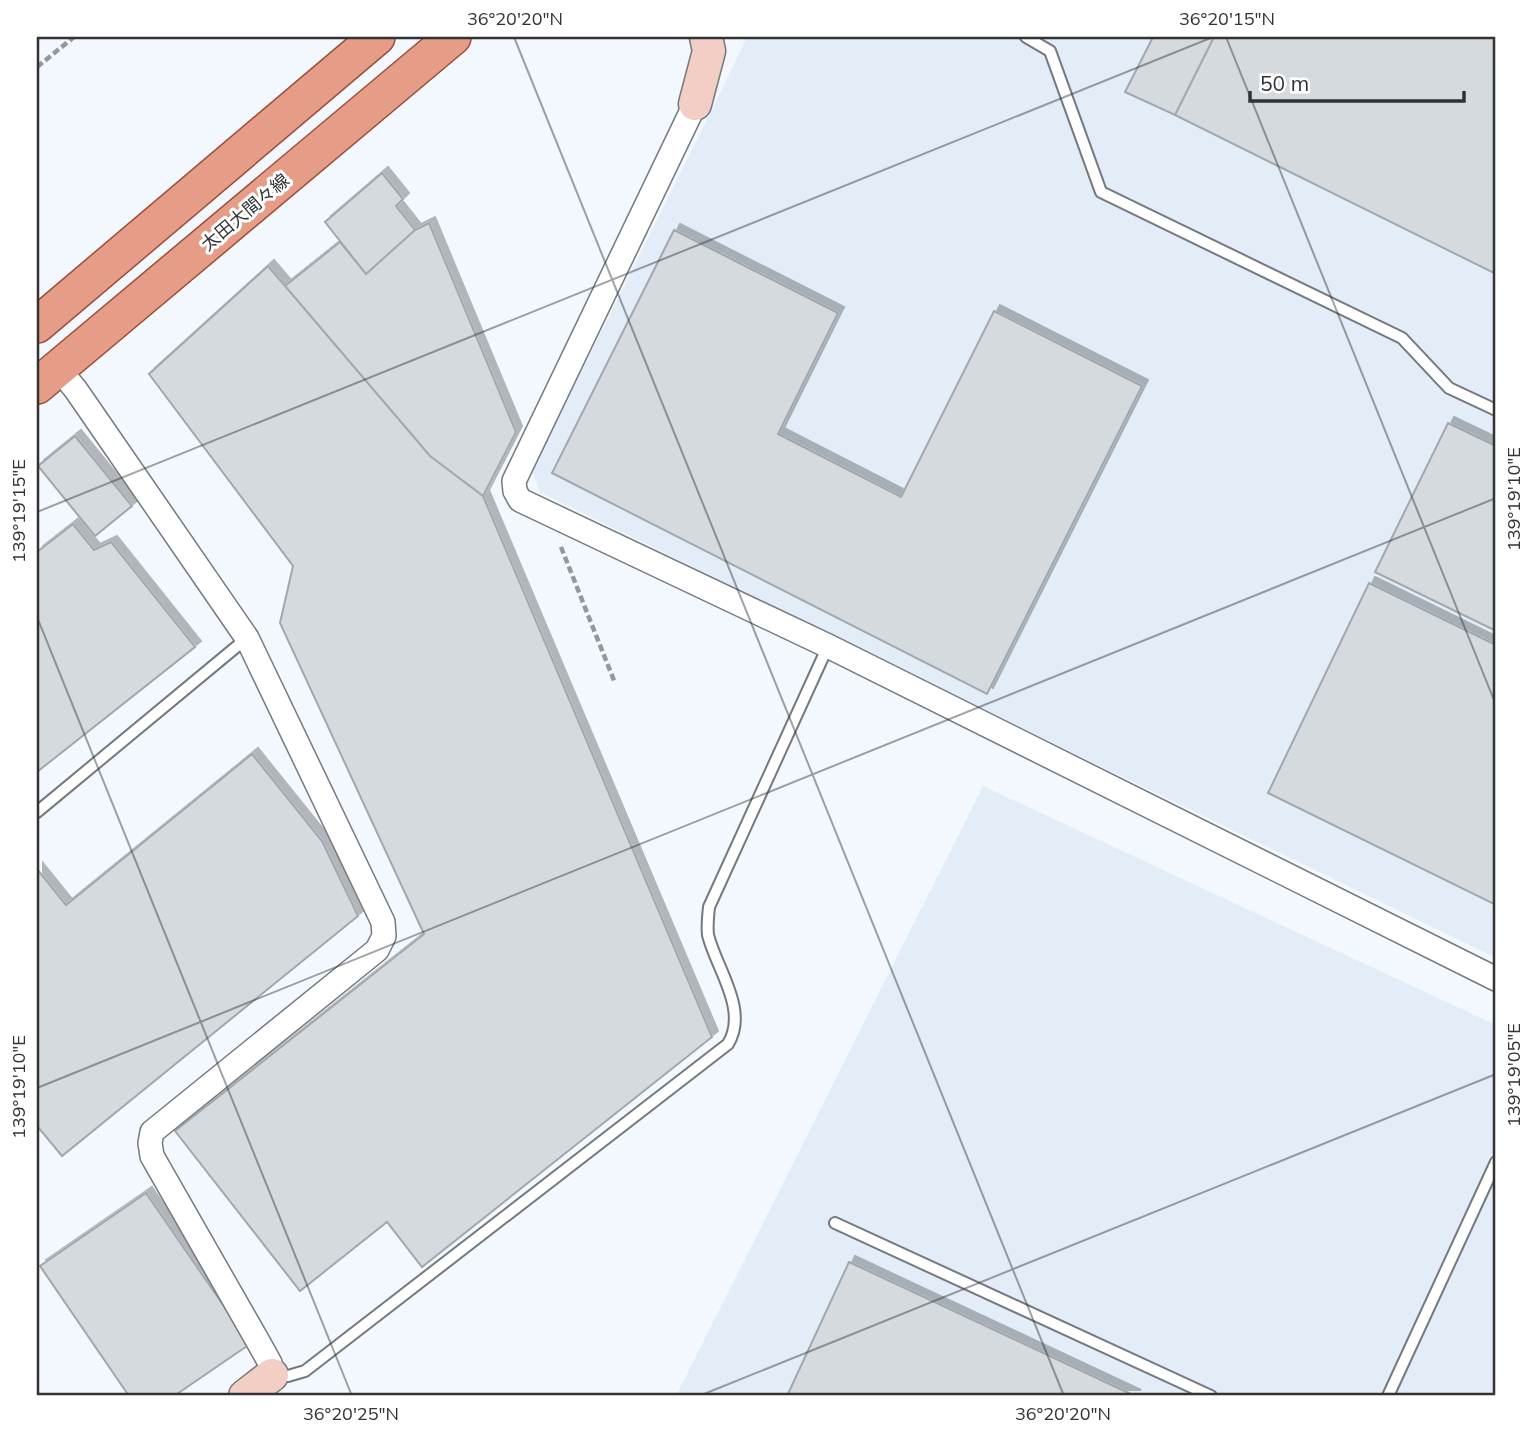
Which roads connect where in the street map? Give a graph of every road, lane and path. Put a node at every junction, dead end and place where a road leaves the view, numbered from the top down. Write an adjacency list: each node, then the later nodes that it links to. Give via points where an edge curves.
1 (74, 37): 6 (path)
2 (377, 37): 8 (main road)
3 (453, 37): 9 (main road, 太田大間々線)
4 (706, 37): 7 (street, via 709,51)
5 (1026, 37): 10 (lane, via 1050,51 1101,192 1402,338 1449,388)
6 (37, 67)
7 (695, 104): 11 (street, via 514,481 520,500)
8 (37, 324)
9 (48, 377): 12 (street, via 76,390)
10 (1496, 410)
11 (553, 515): 13 (street); 14 (path, via 557,536)
12 (247, 638): 15 (lane); 19 (street, via 383,922 384,936 377,950 152,1132 152,1156 270,1363)
13 (828, 646): 16 (street); 19 (lane, via 709,907 708,933 734,1011 734,1035 728,1044 305,1371)
14 (615, 683)
15 (37, 812)
16 (1496, 979)
17 (1496, 1162): 22 (lane)
18 (835, 1223): 21 (lane)
19 (272, 1375): 20 (street)
20 (245, 1396)
21 (1211, 1396)
22 (1388, 1396)

